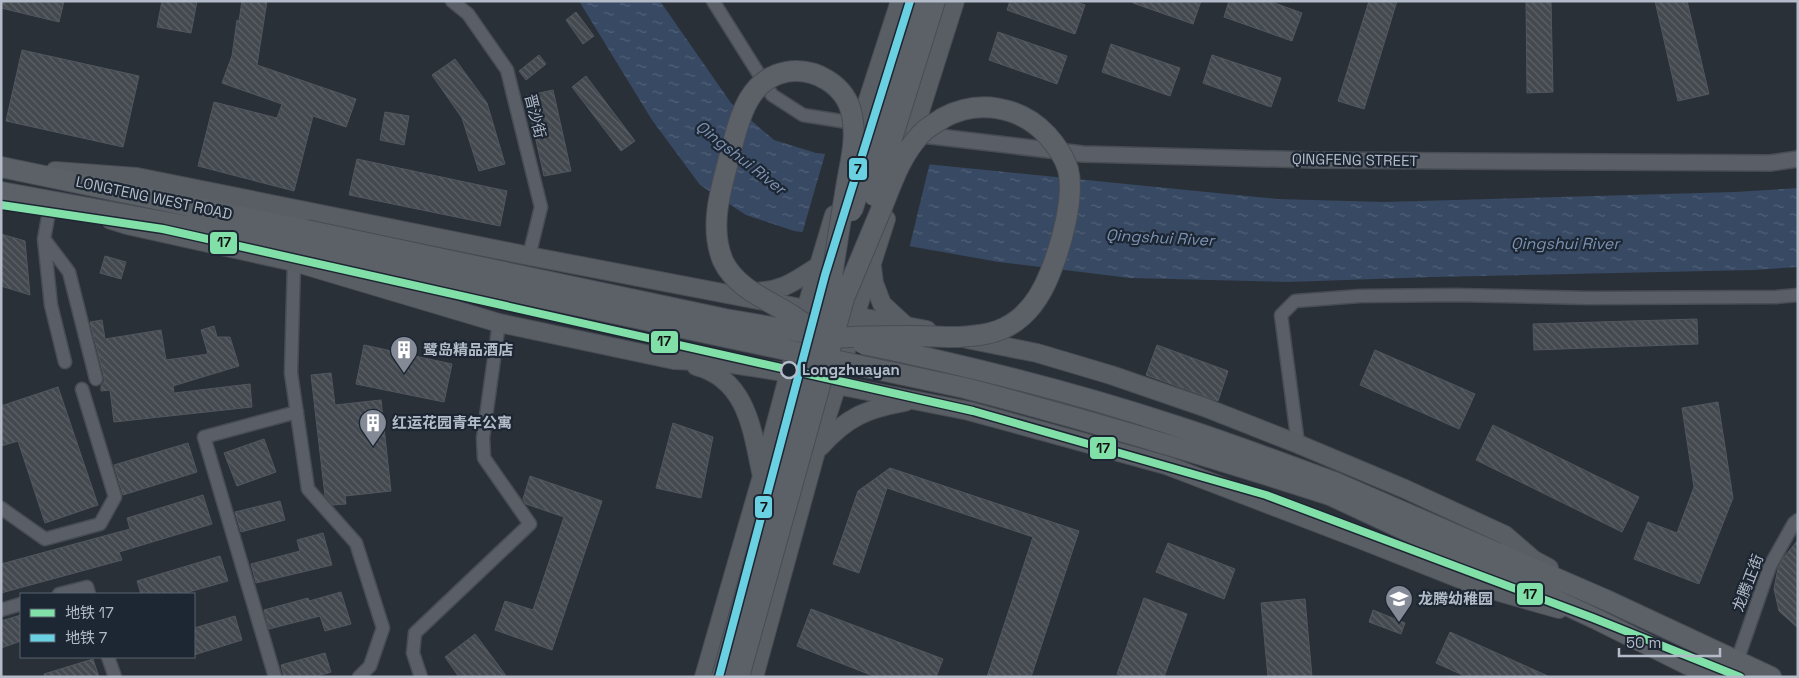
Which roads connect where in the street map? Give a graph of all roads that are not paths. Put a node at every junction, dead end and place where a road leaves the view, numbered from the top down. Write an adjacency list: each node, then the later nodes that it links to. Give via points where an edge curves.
1 (452, 1): 15 (street, 晋沙街, via 468,14 507,70 541,206)
2 (713, 1): 7 (street, via 772,95 804,115)
3 (900, 1): 7 (main road)
4 (919, 1): 19 (main road, bridge, via 851,216)
5 (935, 1): 19 (main road, bridge, via 868,216)
6 (954, 1): 8 (main road)
7 (860, 124): 17 (main road, bridge)
8 (913, 134): 9 (street, QINGFENG STREET, via 1083,154 1314,160 1770,163); 16 (main road, bridge)
9 (1798, 159)
10 (7, 167): 14 (main road, LONGTENG WEST ROAD); 15 (main road, via 137,177)
11 (1, 192): 12 (main road, LONGTENG WEST ROAD)
12 (51, 201): 13 (street); 14 (main road, LONGTENG WEST ROAD)
13 (44, 240): 27 (street, via 51,305); 29 (street, via 69,272)
14 (301, 246): 23 (main road); 25 (main road, bridge); 33 (street, via 291,373); 37 (main road, bridge, via 964,388)
15 (529, 256): 18 (main road)
16 (872, 261): 22 (main road); 24 (main road, via 874,283 882,304)
17 (820, 265): 18 (main road, via 774,290); 21 (main road)
18 (709, 290): 21 (main road)
19 (837, 295): 25 (main road, bridge, via 854,142 852,111 829,80 816,74 785,72 758,87 739,118 716,219 718,244 735,279); 25 (main road, bridge, via 903,157 924,131 961,110 998,108 1036,124 1061,153 1070,181 1068,210 1048,279 1033,305 1020,317 990,334); 53 (main road, bridge); 54 (main road, bridge)
20 (1798, 295): 34 (street, via 1589,298 1360,296 1295,301 1281,315)
21 (806, 309): 22 (main road); 28 (main road)
22 (855, 316): 24 (main road); 30 (main road)
23 (499, 323): 26 (main road); 51 (street, via 483,438 484,458 530,524 415,633 413,654)
24 (907, 326): 34 (main road, via 1037,353 1111,375)
25 (826, 337): 37 (main road, bridge, via 1039,385 1176,426)
26 (674, 360): 28 (main road, via 719,362); 36 (main road, via 723,377 735,390 746,412)
27 (65, 362)
28 (790, 373): 30 (main road); 36 (main road)
29 (96, 379)
30 (837, 385): 32 (main road); 35 (main road)
31 (82, 389): 38 (street, via 115,497 100,524 45,539)
32 (913, 400): 35 (main road, via 849,420); 45 (main road, via 969,411 1166,465 1478,586)
33 (297, 412): 49 (street, via 204,437); 50 (street, via 308,489 356,543 383,628 370,666)
34 (1298, 444): 42 (main road, via 1505,535 1534,560)
35 (816, 451): 55 (main road)
36 (762, 476): 52 (main road)
37 (1332, 488): 42 (main road); 45 (main road)
38 (1, 508)
39 (1798, 520): 47 (street, 龙腾正街, via 1770,566)
40 (63, 593): 41 (street, via 87,587)
41 (89, 593)
42 (1606, 600): 47 (main road)
43 (20, 604): 44 (street)
44 (1, 610)
45 (1594, 618): 56 (main road)
46 (108, 658): 48 (street)
47 (1732, 664): 57 (street); 58 (main road)
48 (115, 677)
49 (275, 677)
50 (359, 677)
51 (421, 677)
52 (704, 677)
53 (722, 677)
54 (739, 677)
55 (754, 677)
56 (1713, 677)
57 (1718, 677)
58 (1771, 677)

